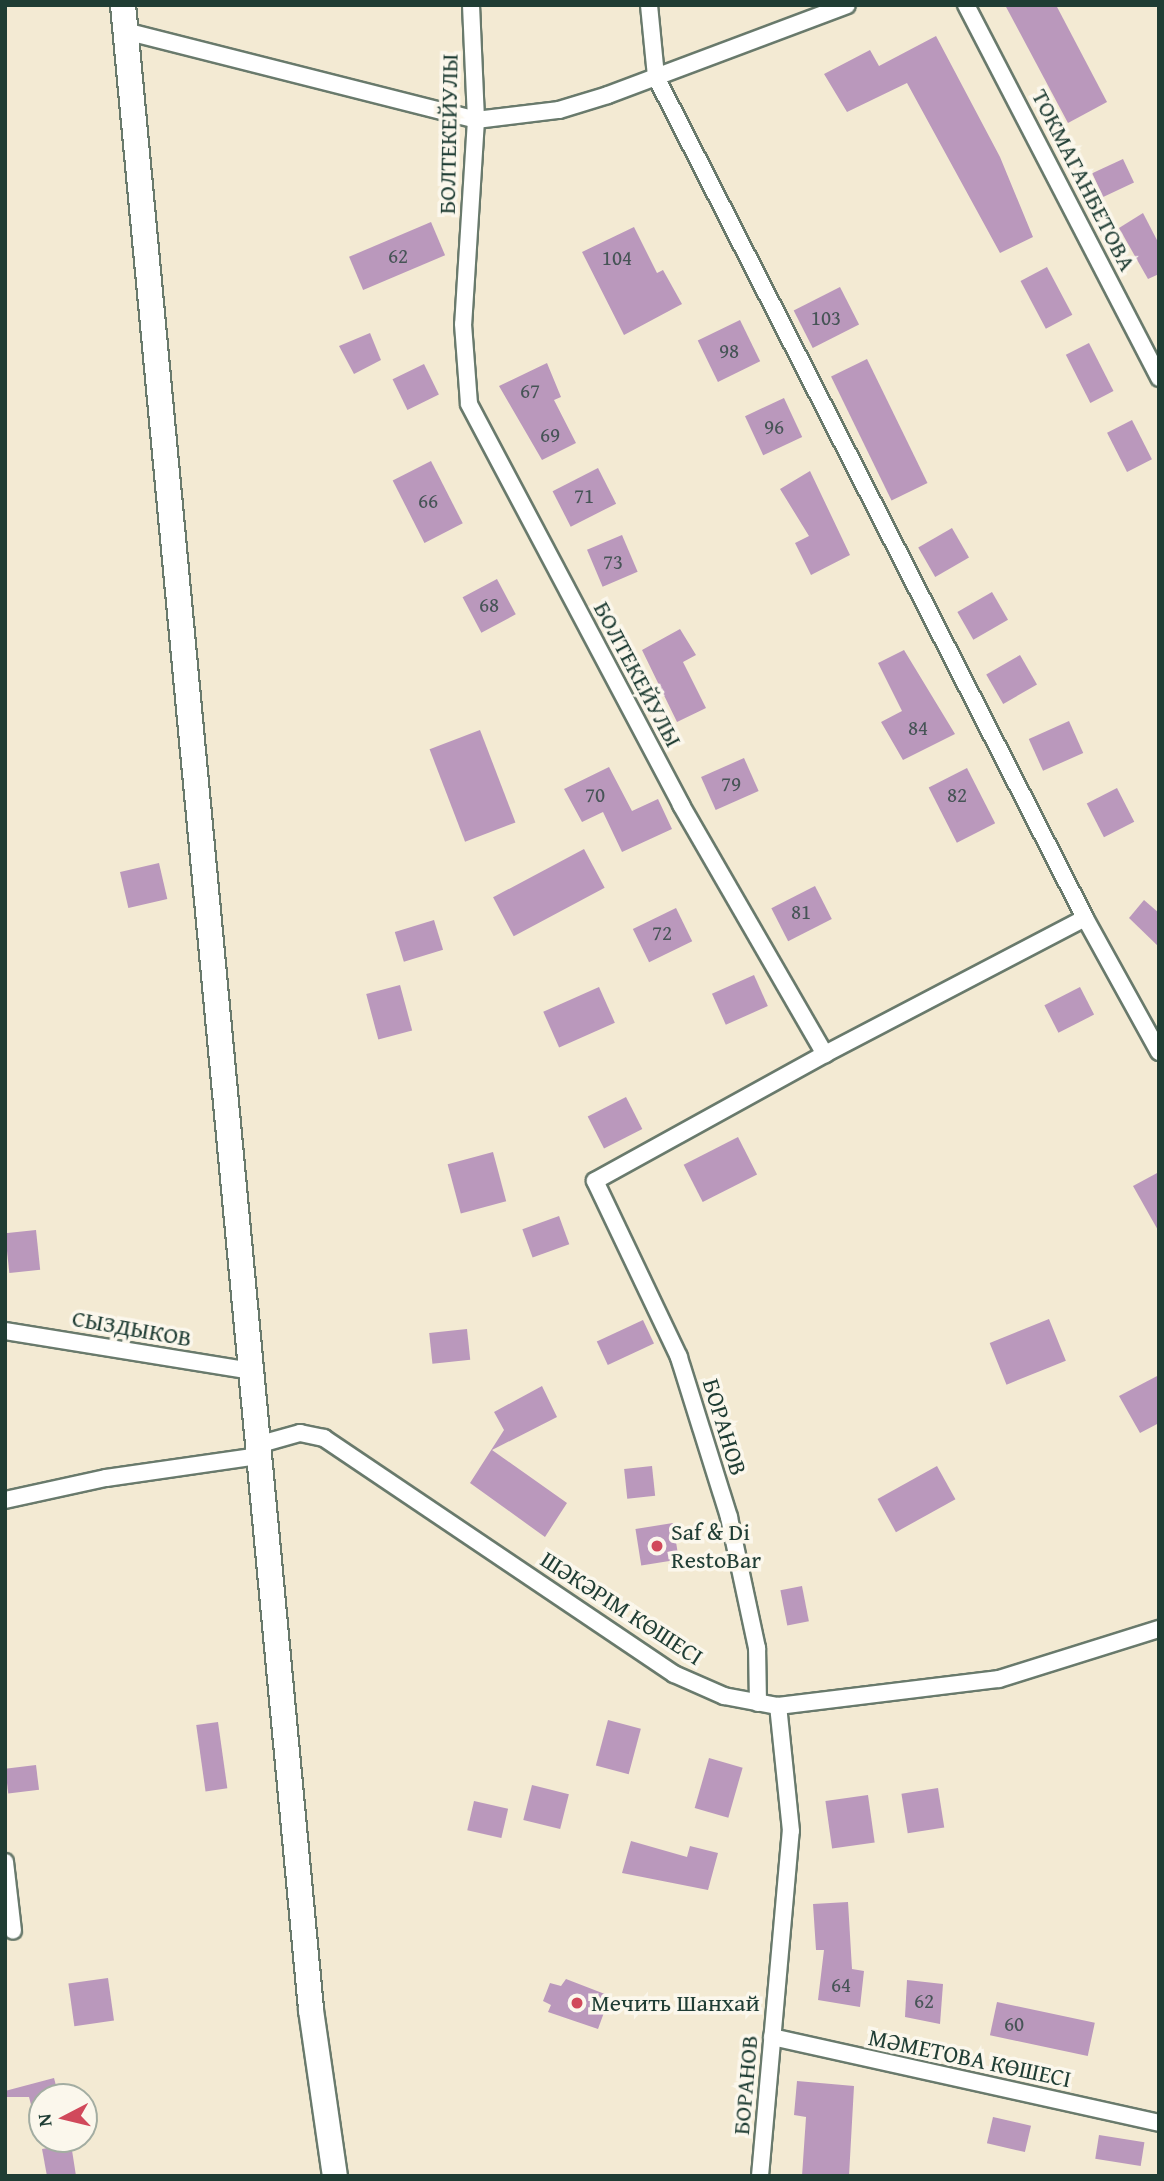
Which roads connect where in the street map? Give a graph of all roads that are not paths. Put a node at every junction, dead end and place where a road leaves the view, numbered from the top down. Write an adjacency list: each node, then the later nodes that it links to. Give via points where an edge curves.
1 (122, 5): 6 (main road)
2 (471, 5): 8 (street, БОЛТЕКЕЙУЛЫ)
3 (649, 5): 7 (street)
4 (846, 5): 7 (street)
5 (966, 5): 9 (street, ТОКМАГАНБЕТОВА)
6 (125, 31): 8 (street); 14 (main road)
7 (656, 77): 8 (street, via 559,110); 10 (street)
8 (475, 120): 12 (street, БОЛТЕКЕЙУЛЫ, via 463,324 469,404 681,805)
9 (1159, 378)
10 (1085, 918): 11 (street); 12 (street)
11 (1159, 1052)
12 (825, 1054): 18 (street, БОРАНОВ, via 595,1181 679,1357 716,1477 757,1648)
13 (5, 1331): 14 (street, СЫЗДЫКОВ)
14 (251, 1371): 15 (main road)
15 (258, 1450): 16 (street, ШӘКӘРІМ КӨШЕСІ); 18 (street, ШӘКӘРІМ КӨШЕСІ, via 300,1433 324,1438 674,1674 724,1696); 24 (main road, via 311,2010)
16 (5, 1500)
17 (1159, 1629): 19 (street, ШӘКӘРІМ КӨШЕСІ, via 999,1679)
18 (758, 1703): 19 (street, ШӘКӘРІМ КӨШЕСІ)
19 (778, 1706): 22 (street, БОРАНОВ, via 791,1831)
20 (5, 1862): 21 (street)
21 (13, 1931)
22 (772, 2038): 23 (street, МӘМЕТОВА КӨШЕСІ); 25 (street, БОРАНОВ)
23 (1159, 2123)
24 (335, 2176)
25 (760, 2176)

